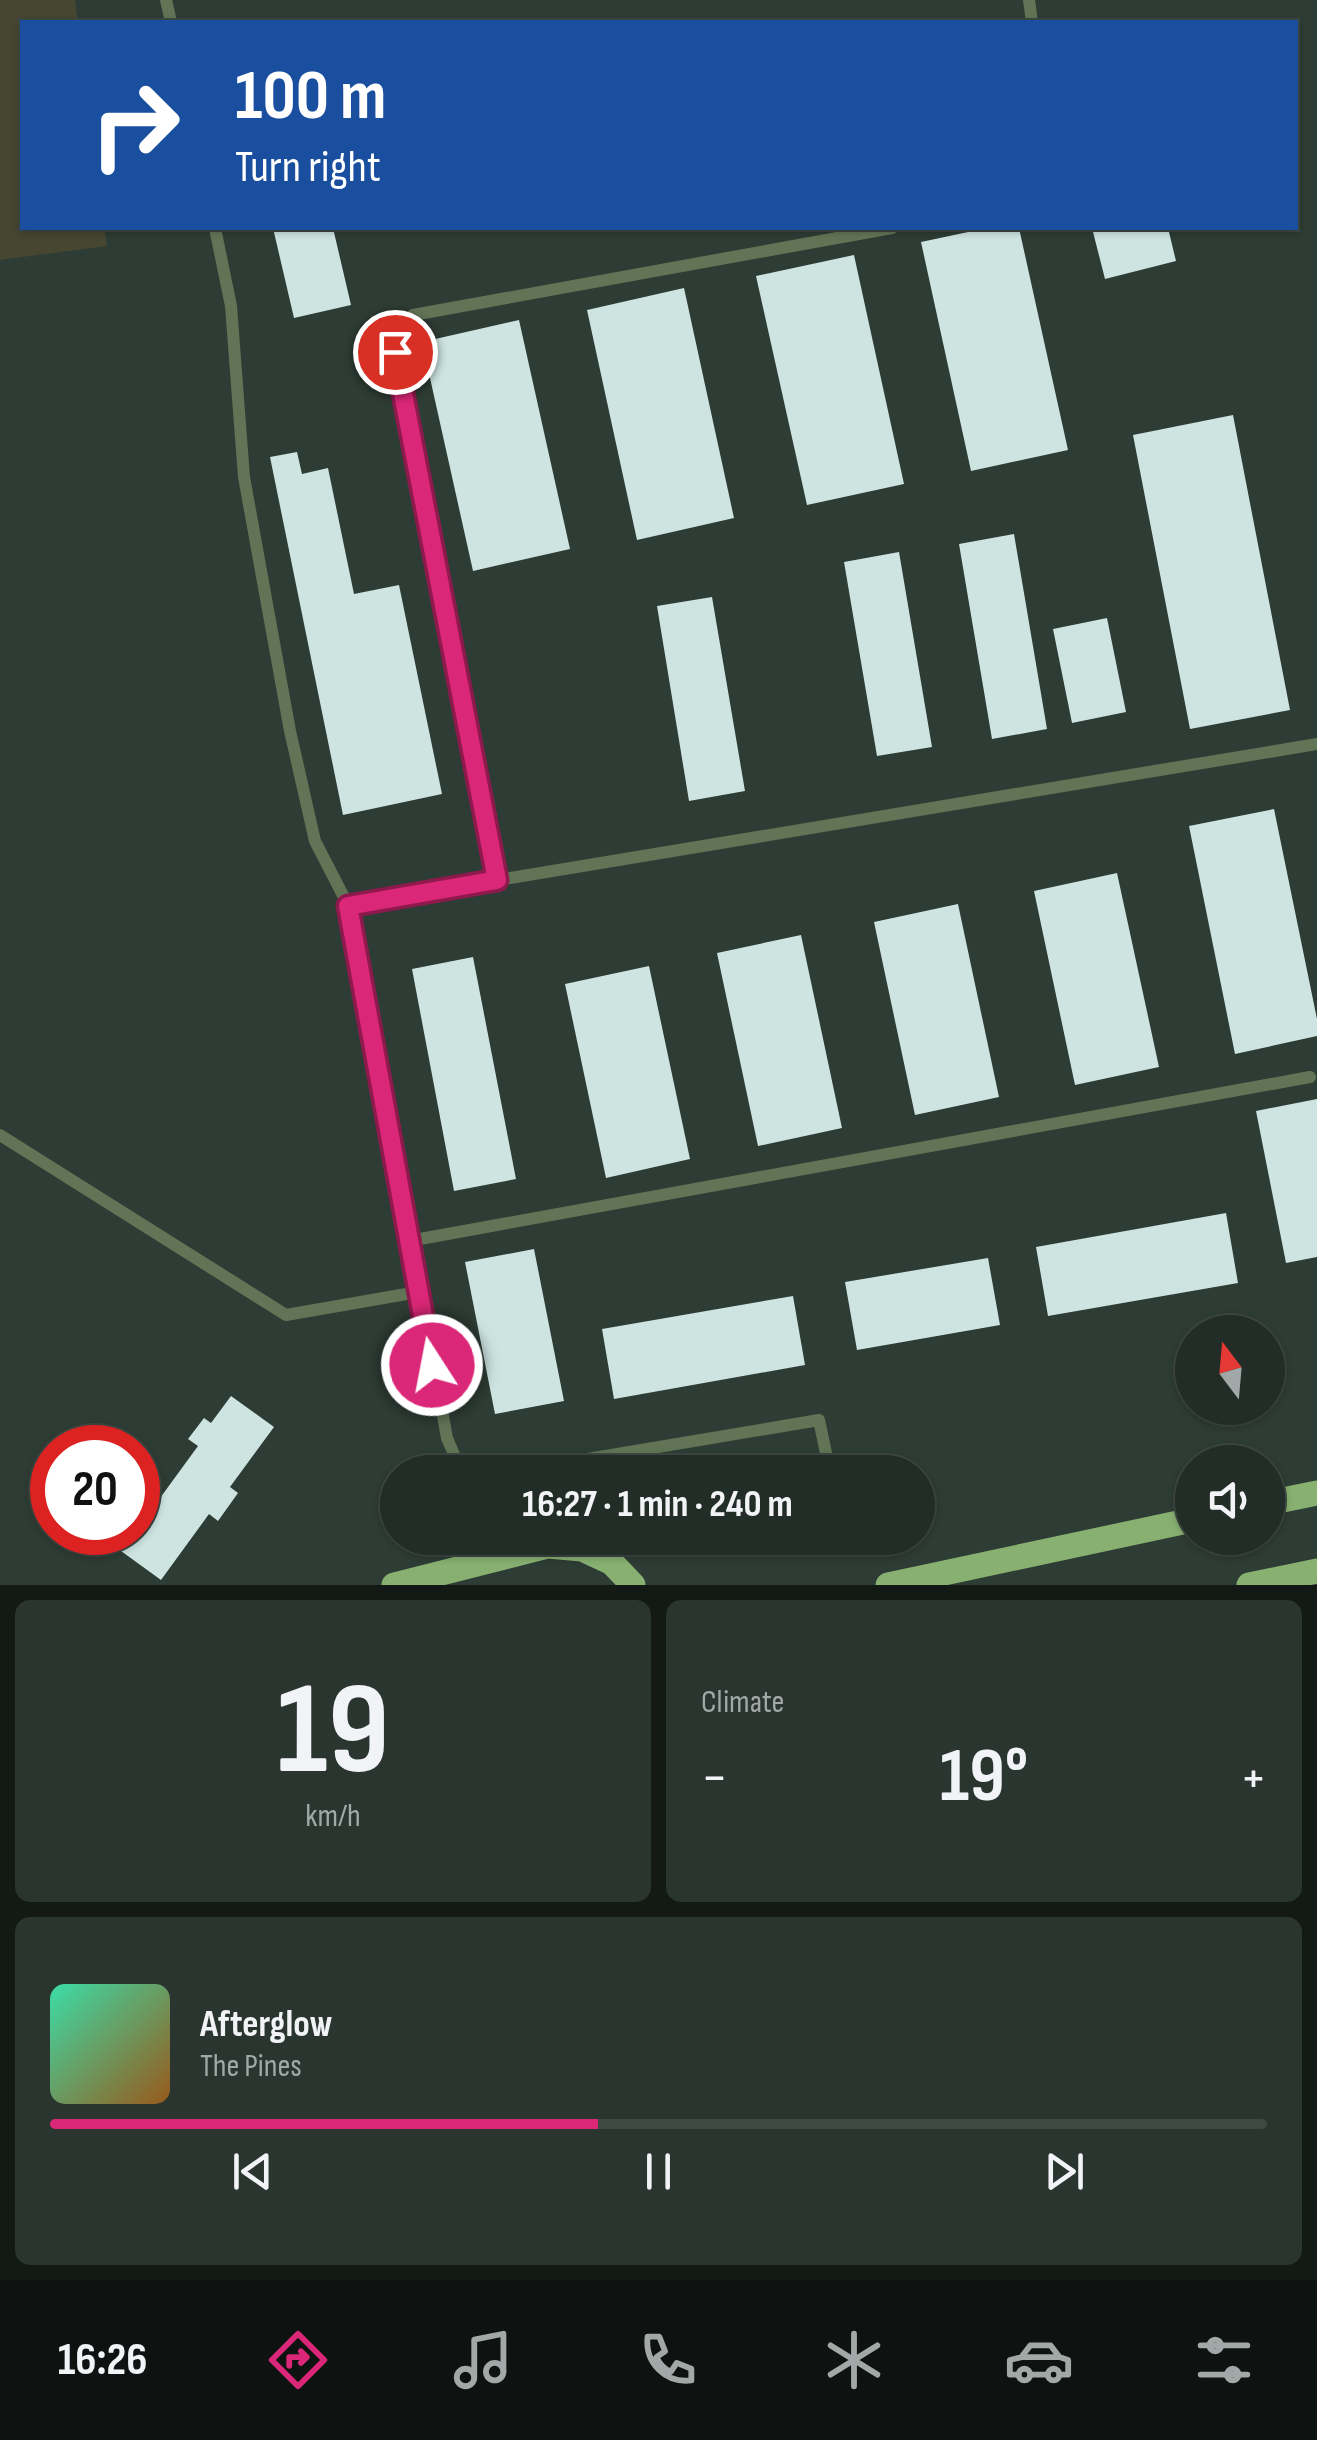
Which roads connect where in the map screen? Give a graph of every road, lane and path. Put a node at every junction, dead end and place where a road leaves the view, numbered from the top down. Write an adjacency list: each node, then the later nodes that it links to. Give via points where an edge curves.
1 (214, 230): 5 (lane, via 231,306 244,477 290,730 314,841)
2 (881, 230): 4 (lane, via 413,315 396,327 395,352)
3 (1317, 744): 4 (lane)
4 (497, 880): 5 (lane)
5 (348, 906): 8 (lane)
6 (1310, 1077): 8 (lane)
7 (0, 1136): 9 (lane, via 286,1316)
8 (409, 1240): 9 (lane)
9 (418, 1292): 10 (lane)
10 (453, 1455)
11 (611, 1455): 12 (lane, via 820,1420)
12 (827, 1455)
13 (1317, 1493): 14 (main road)
14 (1285, 1500)
15 (1175, 1524): 21 (main road)
16 (515, 1556): 18 (main road); 19 (main road); 20 (main road, via 548,1546 582,1549 612,1564)
17 (1317, 1571): 22 (main road)
18 (394, 1585)
19 (483, 1585)
20 (633, 1585)
21 (888, 1585)
22 (1249, 1585)

